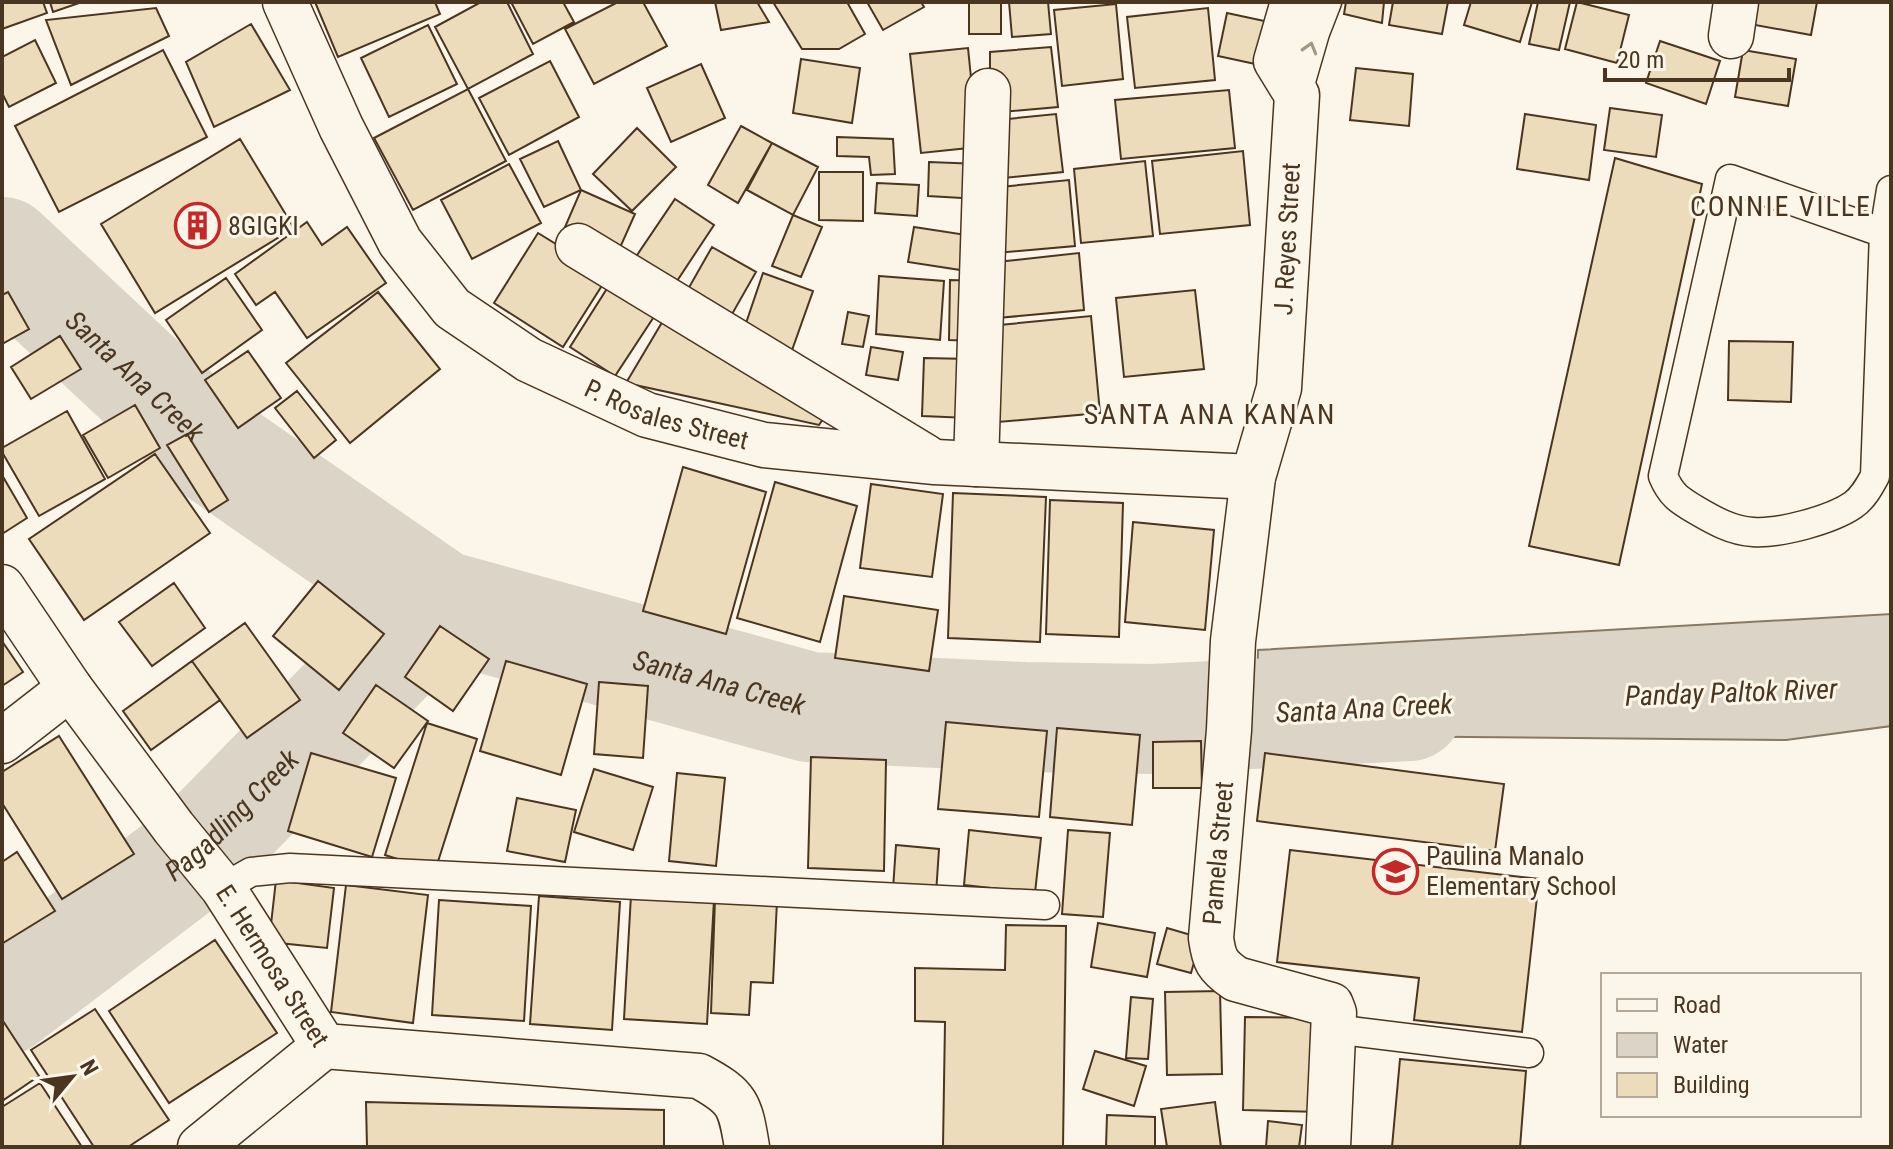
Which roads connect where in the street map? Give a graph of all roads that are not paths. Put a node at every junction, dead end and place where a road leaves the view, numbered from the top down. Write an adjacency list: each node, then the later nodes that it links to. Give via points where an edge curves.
1 (285, 2): 9 (street, P. Rosales Street, via 400,242 452,308 529,360 647,415 764,445)
2 (1293, 2): 5 (street, via 1276,61)
3 (1327, 2): 5 (lane, J. Reyes Street, one-way to 3)
4 (988, 91): 9 (street)
5 (1297, 95): 10 (street, J. Reyes Street, via 1279,388)
6 (1891, 190): 7 (lane)
7 (1884, 233): 7 (lane, via 1875,476 1865,494 1817,522 1752,532 1718,523 1669,491 1663,476 1730,179)
8 (578, 246): 9 (street)
9 (956, 463): 10 (street, P. Rosales Street)
10 (1253, 477): 16 (street, Pamela Street, via 1233,641 1211,938 1214,958 1223,970 1236,979 1331,1005)
11 (2, 587): 12 (street, E. Hermosa Street)
12 (70, 688): 13 (street); 14 (street, E. Hermosa Street)
13 (2, 741)
14 (217, 882): 15 (lane, via 290,868); 17 (street, E. Hermosa Street)
15 (1045, 905)
16 (1334, 1029): 18 (lane); 21 (street)
17 (324, 1046): 19 (street); 20 (street, E. Hermosa Street, via 699,1076 737,1104)
18 (1529, 1053)
19 (200, 1147)
20 (747, 1147)
21 (1328, 1147)

